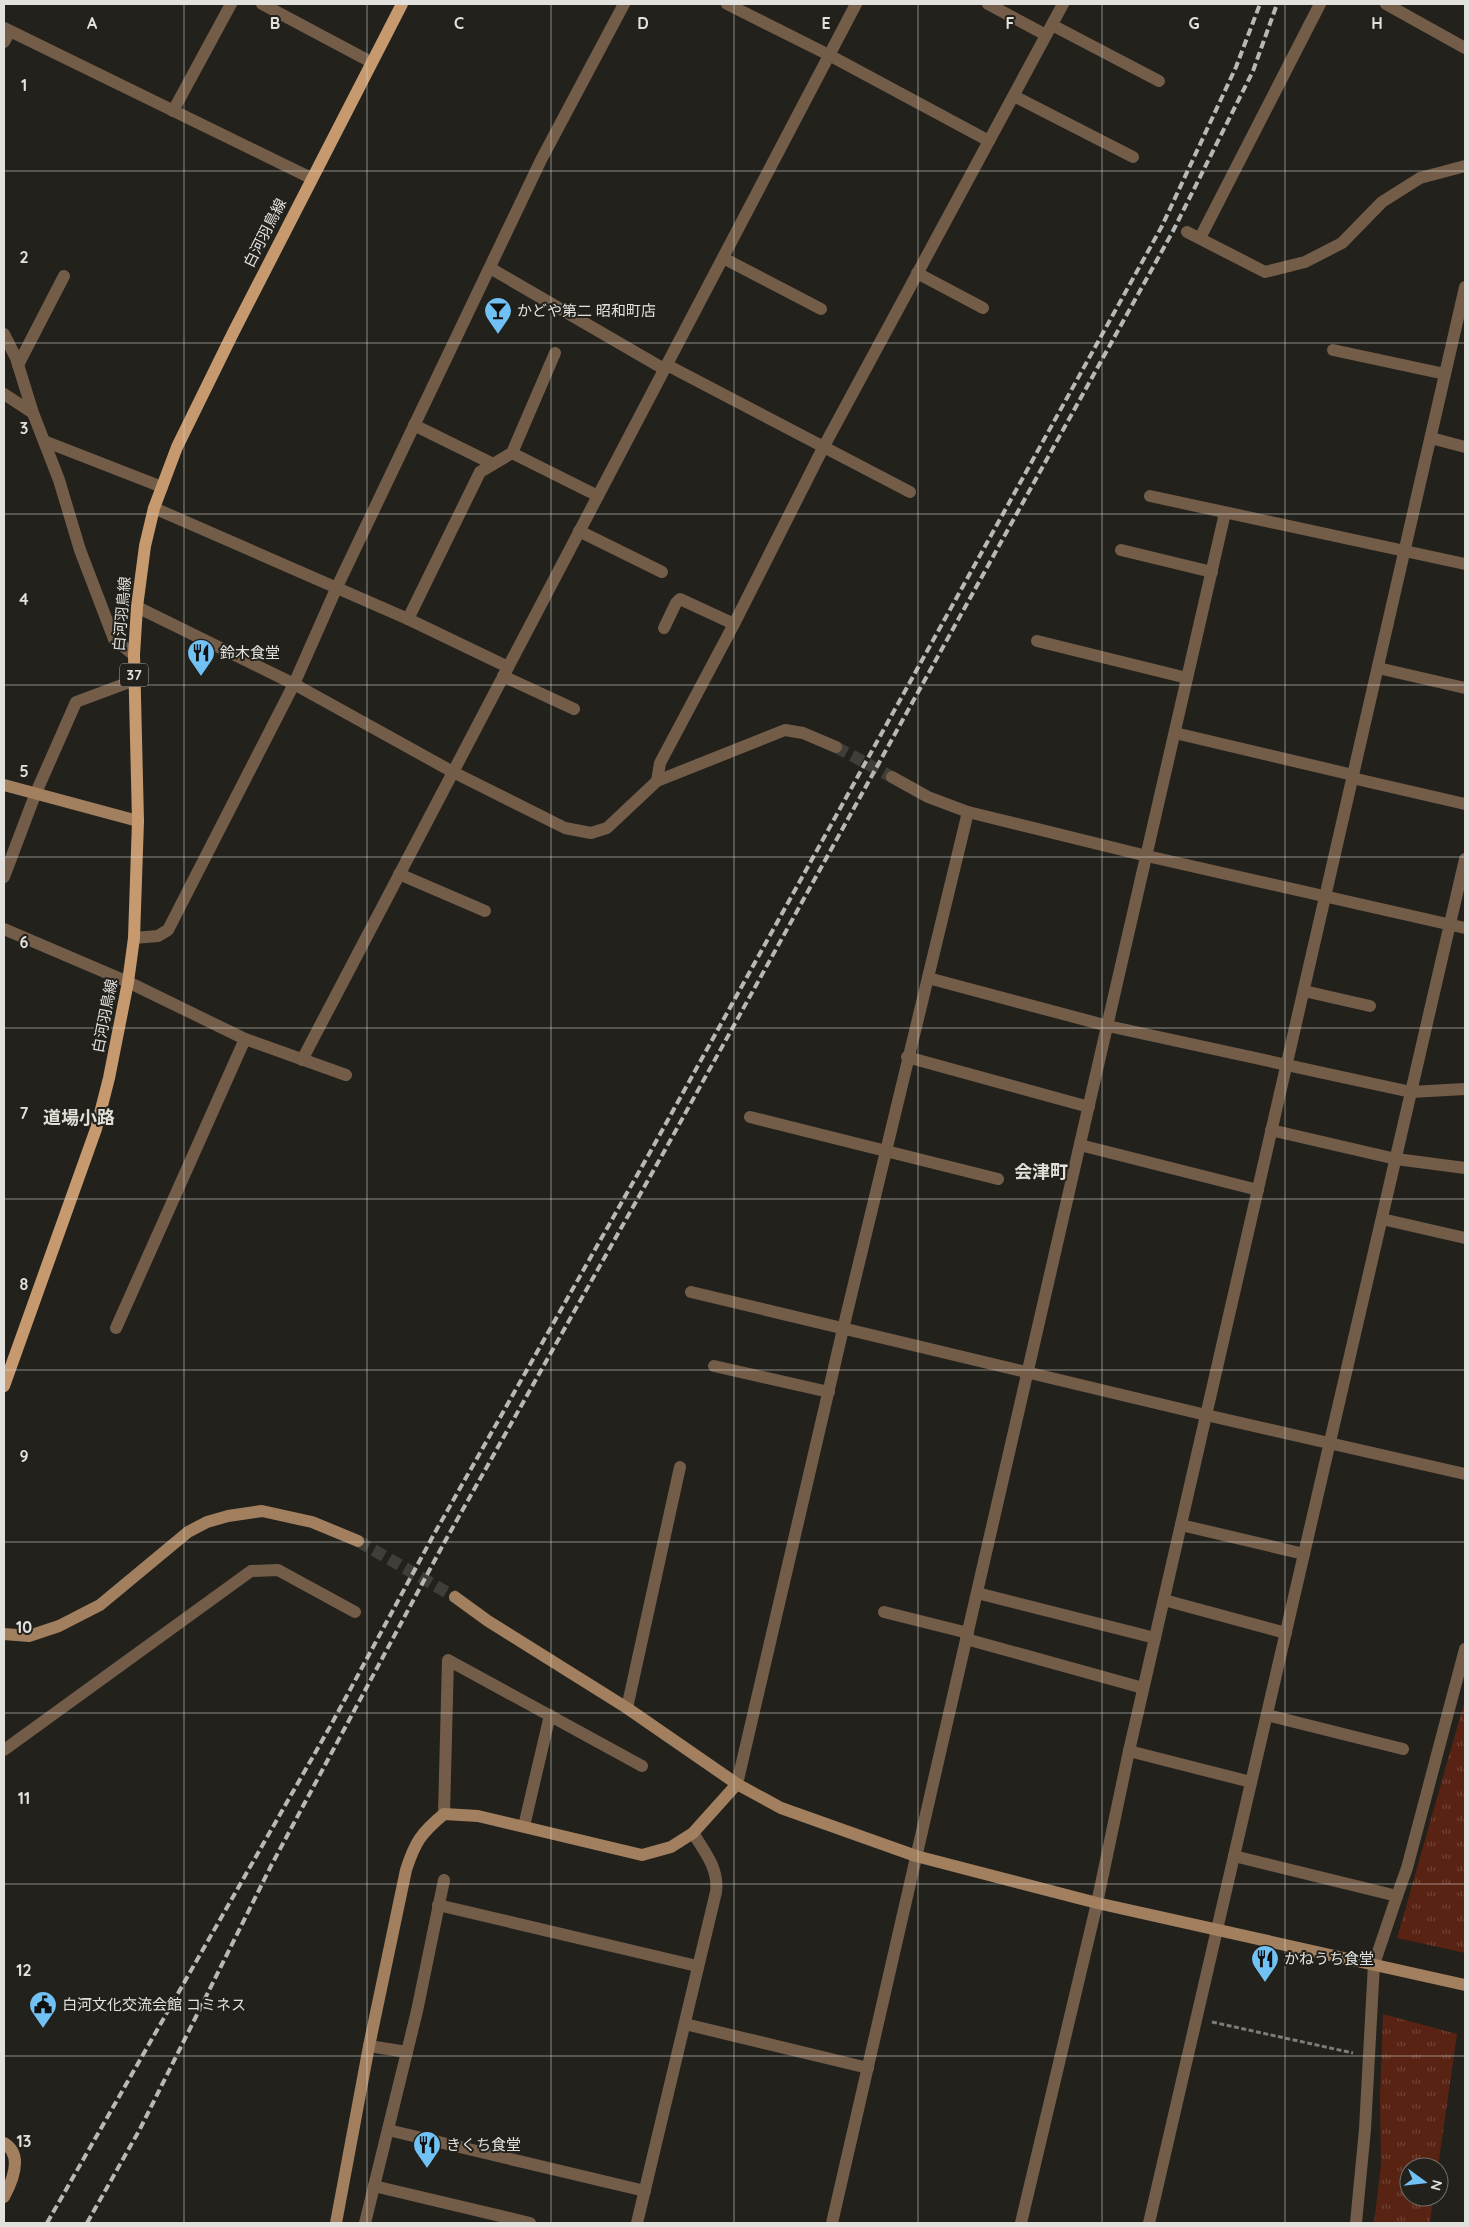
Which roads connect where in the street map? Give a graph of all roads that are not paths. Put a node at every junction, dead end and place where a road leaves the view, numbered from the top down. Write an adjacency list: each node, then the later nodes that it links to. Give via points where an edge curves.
1 (231, 4): 18 (street)
2 (262, 4): 15 (street)
3 (402, 4): 15 (main road, 白河羽鳥線 / 37)
4 (624, 4): 26 (street, via 541,160)
5 (728, 4): 14 (street)
6 (856, 4): 14 (street)
7 (988, 4): 11 (street)
8 (1063, 4): 11 (street)
9 (1320, 4): 24 (street)
10 (1386, 4): 13 (street)
11 (1049, 30): 16 (street); 17 (street)
12 (6, 34): 18 (street)
13 (1465, 48)
14 (829, 55): 19 (street); 25 (street)
15 (371, 62): 22 (main road, 白河羽鳥線 / 37)
16 (1160, 81)
17 (1014, 96): 19 (street); 20 (street)
18 (173, 111): 22 (street)
19 (990, 141): 27 (street)
20 (1133, 157)
21 (1465, 166): 24 (street, via 1420,178 1382,202 1342,243 1305,262 1265,272)
22 (311, 178): 47 (main road, 白河羽鳥線 / 37, via 178,447)
23 (1187, 232): 24 (street)
24 (1200, 238)
25 (723, 258): 31 (street); 36 (street)
26 (490, 268): 36 (street); 40 (street)
27 (917, 273): 30 (street); 44 (street)
28 (64, 276): 35 (street)
29 (1465, 287): 37 (street)
30 (983, 308)
31 (821, 309)
32 (4, 334): 35 (street)
33 (1333, 350): 37 (street)
34 (555, 353): 45 (street)
35 (18, 365): 39 (street)
36 (665, 367): 44 (street); 49 (street)
37 (1445, 374): 41 (street)
38 (4, 394): 39 (street)
39 (33, 413): 42 (street)
40 (414, 425): 46 (street); 59 (street)
41 (1431, 438): 43 (street); 55 (street)
42 (44, 442): 47 (street); 65 (street, via 114,639)
43 (1465, 447)
44 (823, 448): 48 (street); 62 (street)
45 (512, 453): 46 (street); 49 (street)
46 (493, 464): 61 (street, via 480,472)
47 (162, 487): 51 (main road, 白河羽鳥線 / 37)
48 (910, 492)
49 (598, 496): 53 (street)
50 (1150, 496): 52 (street)
51 (154, 508): 59 (street); 60 (main road, 白河羽鳥線 / 37, via 145,546)
52 (1225, 514): 55 (street); 58 (street)
53 (579, 532): 57 (street); 67 (street)
54 (1121, 550): 58 (street)
55 (1405, 550): 56 (street); 66 (street)
56 (1465, 564)
57 (662, 572)
58 (1212, 572): 68 (street)
59 (336, 589): 61 (street); 70 (street)
60 (138, 607): 65 (main road, 白河羽鳥線 / 37); 70 (street)
61 (408, 619): 67 (street)
62 (734, 624): 63 (street, via 680,599); 78 (street, via 660,763)
63 (664, 628)
64 (1037, 641): 68 (street)
65 (134, 655): 69 (main road, 白河羽鳥線 / 37)
66 (1378, 668): 71 (street); 76 (street)
67 (506, 671): 72 (street); 75 (street)
68 (1188, 678): 73 (street)
69 (134, 680): 80 (street, via 76,702); 83 (main road, 白河羽鳥線 / 37)
70 (294, 684): 75 (street); 93 (street, via 168,930 158,936)
71 (1465, 688)
72 (574, 709)
73 (1175, 733): 76 (street); 84 (street)
74 (836, 747): 78 (street, via 803,733 785,730)
75 (453, 772): 78 (street, via 565,828 591,833 607,828); 86 (street)
76 (1353, 776): 81 (street); 88 (street)
77 (892, 777): 82 (street, via 928,797)
78 (657, 782)
79 (4, 786): 80 (street)
80 (35, 795): 83 (street); 87 (street)
81 (1465, 804)
82 (968, 812): 84 (street); 94 (street)
83 (138, 821): 93 (main road, 白河羽鳥線 / 37)
84 (1147, 856): 88 (street); 98 (street)
85 (1465, 859): 90 (street)
86 (399, 874): 89 (street); 101 (street)
87 (4, 877)
88 (1325, 896): 90 (street); 96 (street)
89 (485, 911)
90 (1450, 925): 91 (street); 105 (street)
91 (1465, 928)
92 (4, 929): 95 (street)
93 (134, 938): 95 (main road, 白河羽鳥線 / 37)
94 (928, 978): 98 (street); 100 (street)
95 (128, 982): 99 (street); 122 (main road, 白河羽鳥線 / 37, via 96,1129)
96 (1304, 991): 97 (street); 102 (street)
97 (1370, 1006)
98 (1108, 1026): 102 (street); 106 (street)
99 (245, 1039): 101 (street); 118 (street)
100 (907, 1057): 106 (street); 110 (street)
101 (302, 1060): 103 (street)
102 (1286, 1064): 105 (street); 108 (street)
103 (346, 1075)
104 (1465, 1089): 105 (street)
105 (1411, 1092): 111 (street)
106 (1089, 1106): 109 (street)
107 (750, 1117): 110 (street)
108 (1271, 1130): 111 (street); 114 (street)
109 (1080, 1145): 114 (street); 121 (street)
110 (886, 1152): 113 (street); 119 (street)
111 (1396, 1158): 112 (street); 115 (street)
112 (1465, 1168)
113 (998, 1179)
114 (1258, 1190): 124 (street)
115 (1382, 1219): 116 (street); 125 (street)
116 (1465, 1238)
117 (691, 1292): 119 (street)
118 (116, 1328)
119 (842, 1329): 121 (street); 123 (street)
120 (714, 1366): 123 (street)
121 (1028, 1372): 124 (street); 131 (street)
122 (4, 1386)
123 (829, 1392): 150 (street)
124 (1206, 1415): 125 (street); 128 (street)
125 (1330, 1442): 127 (street); 130 (street)
126 (680, 1467): 142 (street)
127 (1465, 1474)
128 (1181, 1525): 130 (street); 133 (street)
129 (358, 1541): 137 (street, via 312,1522 262,1511 228,1516 188,1532 100,1605 68,1622 29,1636)
130 (1304, 1554): 136 (street)
131 (977, 1593): 138 (street); 139 (street)
132 (455, 1597): 142 (street, via 488,1622)
133 (1164, 1600): 136 (street); 139 (street)
134 (355, 1612): 145 (street, via 278,1570 251,1571)
135 (884, 1612): 138 (street)
136 (1286, 1633): 143 (street)
137 (4, 1634)
138 (967, 1636): 141 (street); 154 (street)
139 (1155, 1638): 141 (street)
140 (1465, 1649): 157 (street)
141 (1143, 1688): 146 (street)
142 (627, 1708): 150 (street)
143 (1267, 1715): 147 (street); 149 (street)
144 (550, 1716): 148 (street); 151 (street, via 448,1660); 152 (street)
145 (4, 1750)
146 (1129, 1750): 149 (street); 158 (street)
147 (1402, 1750)
148 (642, 1766)
149 (1252, 1782): 155 (street)
150 (737, 1784): 153 (street); 154 (street, via 781,1808)
151 (444, 1814): 152 (street, via 478,1816); 165 (street, via 425,1829 413,1848)
152 (524, 1826): 153 (street, via 642,1855 671,1847)
153 (693, 1833): 162 (street, via 718,1879)
154 (916, 1856): 158 (street); 167 (street)
155 (1234, 1856): 157 (street); 160 (street)
156 (444, 1880): 159 (street)
157 (1397, 1896): 161 (street)
158 (1097, 1903): 160 (street); 178 (street)
159 (438, 1905): 162 (street); 166 (street)
160 (1217, 1929): 161 (street); 179 (street)
161 (1374, 1964): 163 (street); 180 (street)
162 (697, 1966): 164 (street)
163 (1465, 1985)
164 (685, 2024): 167 (street); 171 (street)
165 (369, 2046): 166 (street); 173 (street)
166 (406, 2052): 168 (street)
167 (868, 2068): 177 (street)
168 (388, 2130): 170 (street); 171 (street)
169 (4, 2143): 172 (street, via 15,2159 12,2180)
170 (374, 2186): 174 (street); 175 (street)
171 (645, 2191): 176 (street)
172 (4, 2198)
173 (336, 2223)
174 (365, 2223)
175 (530, 2223)
176 (637, 2223)
177 (832, 2223)
178 (1021, 2223)
179 (1149, 2223)
180 (1356, 2223)

